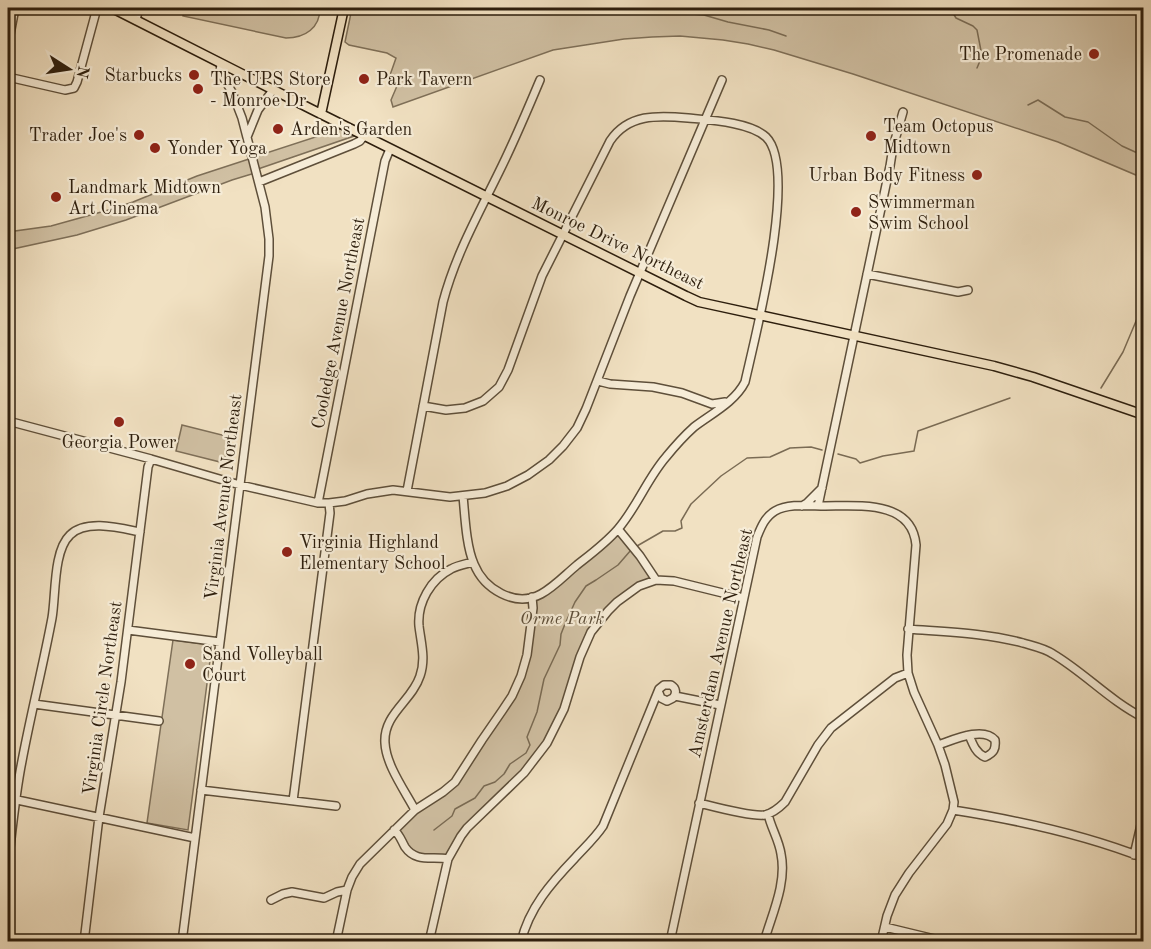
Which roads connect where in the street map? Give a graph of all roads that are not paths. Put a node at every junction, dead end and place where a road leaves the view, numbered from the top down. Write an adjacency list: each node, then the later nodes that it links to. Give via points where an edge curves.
1 (15, 8): 7 (street)
2 (97, 8): 9 (street, via 74,88 66,90)
3 (112, 8): 6 (main road, Monroe Drive Northeast)
4 (139, 8): 6 (street)
5 (344, 8): 14 (main road)
6 (136, 20): 8 (main road, Monroe Drive Northeast)
7 (8, 45)
8 (221, 64): 12 (main road, Monroe Drive Northeast); 17 (street, Virginia Avenue Northeast, via 220,72 239,107)
9 (8, 77)
10 (540, 80): 20 (street)
11 (722, 80): 15 (street)
12 (273, 90): 14 (main road, Monroe Drive Northeast); 17 (street, via 255,116)
13 (903, 112): 23 (street)
14 (321, 114): 16 (main road, Monroe Drive Northeast)
15 (705, 120): 21 (street, via 647,118 621,128 610,141); 22 (street); 25 (street, via 757,130 776,153 776,228)
16 (364, 136): 18 (main road, Monroe Drive Northeast); 19 (street, via 354,144)
17 (247, 137): 19 (street, Virginia Avenue Northeast)
18 (390, 149): 20 (main road, Monroe Drive Northeast); 37 (street, Cooledge Avenue Northeast)
19 (259, 182): 33 (street, Virginia Avenue Northeast, via 268,222 269,256)
20 (486, 197): 21 (main road, Monroe Drive Northeast); 29 (street, via 448,282)
21 (562, 236): 22 (main road, Monroe Drive Northeast); 29 (street, via 498,387 465,408)
22 (640, 274): 25 (main road, Monroe Drive Northeast, via 699,302); 27 (street)
23 (867, 274): 24 (street, via 958,292); 26 (street)
24 (968, 290)
25 (760, 315): 26 (main road, Monroe Drive Northeast); 28 (street, via 745,382)
26 (854, 335): 30 (main road, Monroe Drive Northeast, via 994,366); 34 (street)
27 (598, 381): 28 (street, via 653,387 711,404); 36 (street, via 577,428 549,460 507,486)
28 (728, 402): 42 (street, via 675,446)
29 (423, 406): 35 (street)
30 (1143, 415)
31 (8, 421): 32 (street)
32 (151, 459): 33 (street); 43 (street, Virginia Circle Northeast)
33 (240, 485): 37 (street); 50 (street, Virginia Avenue Northeast)
34 (822, 488): 39 (street); 40 (street); 41 (street, via 828,501)
35 (407, 491): 36 (street); 38 (street, via 379,492)
36 (463, 496): 44 (street)
37 (318, 503): 38 (street)
38 (330, 503): 63 (street)
39 (802, 506): 40 (street, Amsterdam Avenue Northeast); 47 (street, Amsterdam Avenue Northeast, via 783,508 767,517 757,537)
40 (818, 506): 41 (street, Amsterdam Avenue Northeast)
41 (837, 506): 48 (street, Amsterdam Avenue Northeast, via 882,508 901,517 912,528 916,546)
42 (618, 529): 45 (street); 46 (street, via 548,589)
43 (140, 532): 49 (street, Virginia Circle Northeast); 54 (street, via 89,526 74,531 64,542)
44 (473, 561): 46 (street, via 483,579 499,593 514,598); 66 (street, via 444,573 426,594 419,618 421,674 386,730 388,758)
45 (656, 580): 47 (street); 75 (street, via 625,596 591,632 564,709 547,743 524,773 467,828)
46 (532, 597): 66 (street, via 527,655 512,696 455,782)
47 (743, 598): 55 (street, Amsterdam Avenue Northeast)
48 (908, 629): 51 (street, Amsterdam Avenue Northeast); 57 (street, via 989,636 1042,648)
49 (128, 630): 50 (street); 56 (street, Virginia Circle Northeast)
50 (220, 642): 61 (street, Virginia Avenue Northeast)
51 (908, 674): 60 (street, Amsterdam Avenue Northeast); 69 (street, via 895,678 831,728 785,802)
52 (659, 693): 53 (street, via 667,701); 53 (street, via 661,686 670,684); 84 (street, via 603,826 543,894 526,923)
53 (675, 696): 55 (street)
54 (34, 704): 56 (street); 62 (street)
55 (720, 705): 64 (street, Amsterdam Avenue Northeast)
56 (116, 715): 58 (street); 70 (street, Virginia Circle Northeast)
57 (1143, 718)
58 (159, 721)
59 (969, 735): 60 (street)
60 (938, 746): 67 (street, Amsterdam Avenue Northeast, via 953,793)
61 (201, 790): 63 (street); 72 (street, Virginia Avenue Northeast)
62 (11, 798): 70 (street); 76 (street)
63 (293, 801): 65 (street)
64 (699, 803): 69 (street, via 755,815); 85 (street, Amsterdam Avenue Northeast)
65 (336, 806)
66 (415, 810): 71 (street)
67 (953, 810): 73 (street, via 1020,822); 79 (street, via 947,824 900,886)
68 (1143, 812): 73 (street)
69 (768, 814): 86 (street, via 783,866)
70 (99, 818): 72 (street); 80 (street, Virginia Circle Northeast)
71 (394, 830): 75 (street, via 415,856); 77 (street, via 360,864)
72 (195, 838): 81 (street, Virginia Avenue Northeast)
73 (1134, 855): 74 (street)
74 (1143, 858)
75 (448, 859): 83 (street)
76 (8, 865)
77 (347, 890): 78 (street, via 324,898 292,892); 82 (street)
78 (271, 900)
79 (885, 927): 87 (street); 88 (street)
80 (84, 942)
81 (182, 942)
82 (336, 942)
83 (429, 942)
84 (521, 942)
85 (670, 942)
86 (764, 942)
87 (881, 942)
88 (947, 942)

